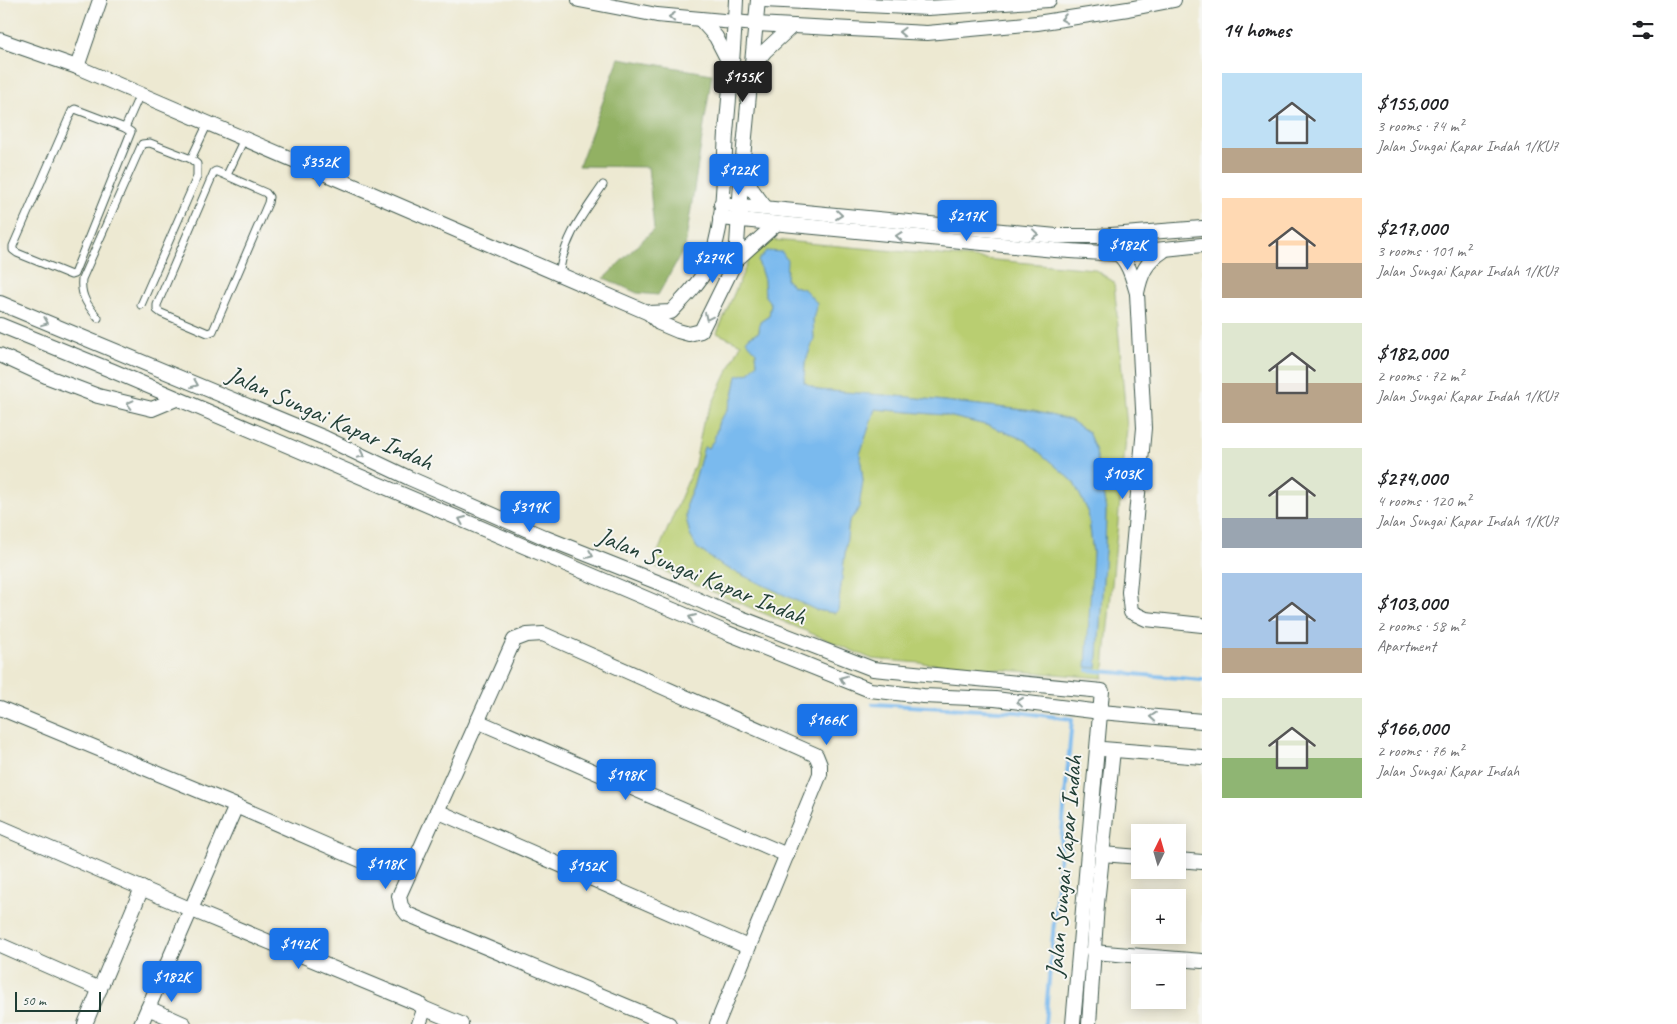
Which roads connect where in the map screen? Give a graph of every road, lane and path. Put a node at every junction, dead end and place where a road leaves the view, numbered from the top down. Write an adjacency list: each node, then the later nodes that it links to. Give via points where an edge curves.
1 (100, 0): 14 (street)
2 (579, 0): 8 (street, one-way to 2, via 656,15)
3 (736, 0): 9 (street)
4 (758, 0): 10 (street)
5 (762, 0): 6 (street, via 928,8)
6 (1049, 0)
7 (1169, 1): 11 (street, one-way to 11, via 1037,23 927,32)
8 (700, 19): 9 (street); 13 (street, via 716,37)
9 (735, 21): 10 (street); 13 (street)
10 (756, 24): 11 (street); 15 (street)
11 (792, 26): 15 (street)
12 (0, 40): 14 (street)
13 (731, 66): 24 (street)
14 (77, 67): 16 (street)
15 (752, 67): 21 (street)
16 (140, 94): 17 (street); 18 (lane)
17 (208, 123): 19 (street); 20 (lane)
18 (125, 128): 18 (lane, via 78,109 72,111 13,250 68,275 74,274 131,134)
19 (244, 139): 22 (lane); 35 (street)
20 (191, 159): 38 (lane, via 196,164 197,177); 40 (lane, via 150,143 142,144 82,280 80,290)
21 (742, 168): 25 (street); 26 (street, via 753,192)
22 (227, 175): 22 (lane, via 266,193 269,198 213,331 208,333 161,313 157,305 214,172)
23 (602, 185): 35 (lane, via 569,236)
24 (722, 204): 25 (street); 27 (street)
25 (740, 205): 26 (street); 28 (street)
26 (769, 207): 30 (street, one-way to 30, via 1056,236)
27 (720, 218): 28 (street); 39 (street, via 715,245 693,289 671,312)
28 (738, 221): 29 (street); 34 (street)
29 (781, 225): 32 (street, one-way to 29); 34 (street)
30 (1202, 228)
31 (1202, 246): 33 (street)
32 (1118, 254): 33 (street); 36 (street, via 1123,257)
33 (1151, 254): 36 (street)
34 (736, 260): 39 (street, one-way to 39, via 701,331 689,334 678,331 659,323)
35 (560, 267): 39 (street)
36 (1137, 293): 44 (street, via 1144,428 1129,592 1131,612 1146,619)
37 (0, 303): 46 (street, Jalan Sungai Kapar Indah, one-way to 46, via 325,438 546,538 873,669 1102,691)
38 (141, 305)
39 (649, 312)
40 (98, 318)
41 (0, 325): 43 (street, Jalan Sungai Kapar Indah)
42 (0, 355): 43 (street, one-way to 42, via 152,409 48,377)
43 (176, 399): 46 (street, Jalan Sungai Kapar Indah, one-way to 43, via 995,699 870,690)
44 (1202, 625)
45 (0, 708): 52 (street)
46 (1100, 712): 48 (street, one-way to 46); 49 (street, Jalan Sungai Kapar Indah)
47 (477, 721): 53 (street); 56 (street); 56 (street, via 514,640 543,634 816,755 820,774)
48 (1202, 721)
49 (1097, 749): 50 (street); 77 (street, Jalan Sungai Kapar Indah)
50 (1112, 750): 51 (street); 55 (street)
51 (1202, 757)
52 (236, 806): 60 (street); 62 (street)
53 (437, 811): 64 (street); 75 (street, via 399,896 407,914)
54 (0, 827): 61 (street)
55 (1102, 854): 57 (street); 65 (street)
56 (787, 855): 64 (street)
57 (1131, 856)
58 (1186, 861): 59 (street)
59 (1202, 862)
60 (381, 869)
61 (142, 888): 62 (street); 67 (street)
62 (192, 910): 68 (street); 69 (street)
63 (0, 945): 67 (street)
64 (748, 947): 76 (street)
65 (1093, 952): 66 (street); 78 (street)
66 (1202, 961)
67 (100, 989): 70 (street)
68 (148, 1008): 71 (street); 72 (street)
69 (423, 1008): 73 (street); 74 (street)
70 (85, 1024)
71 (141, 1024)
72 (184, 1024)
73 (419, 1024)
74 (460, 1024)
75 (669, 1024)
76 (717, 1024)
77 (1073, 1024)
78 (1089, 1024)

